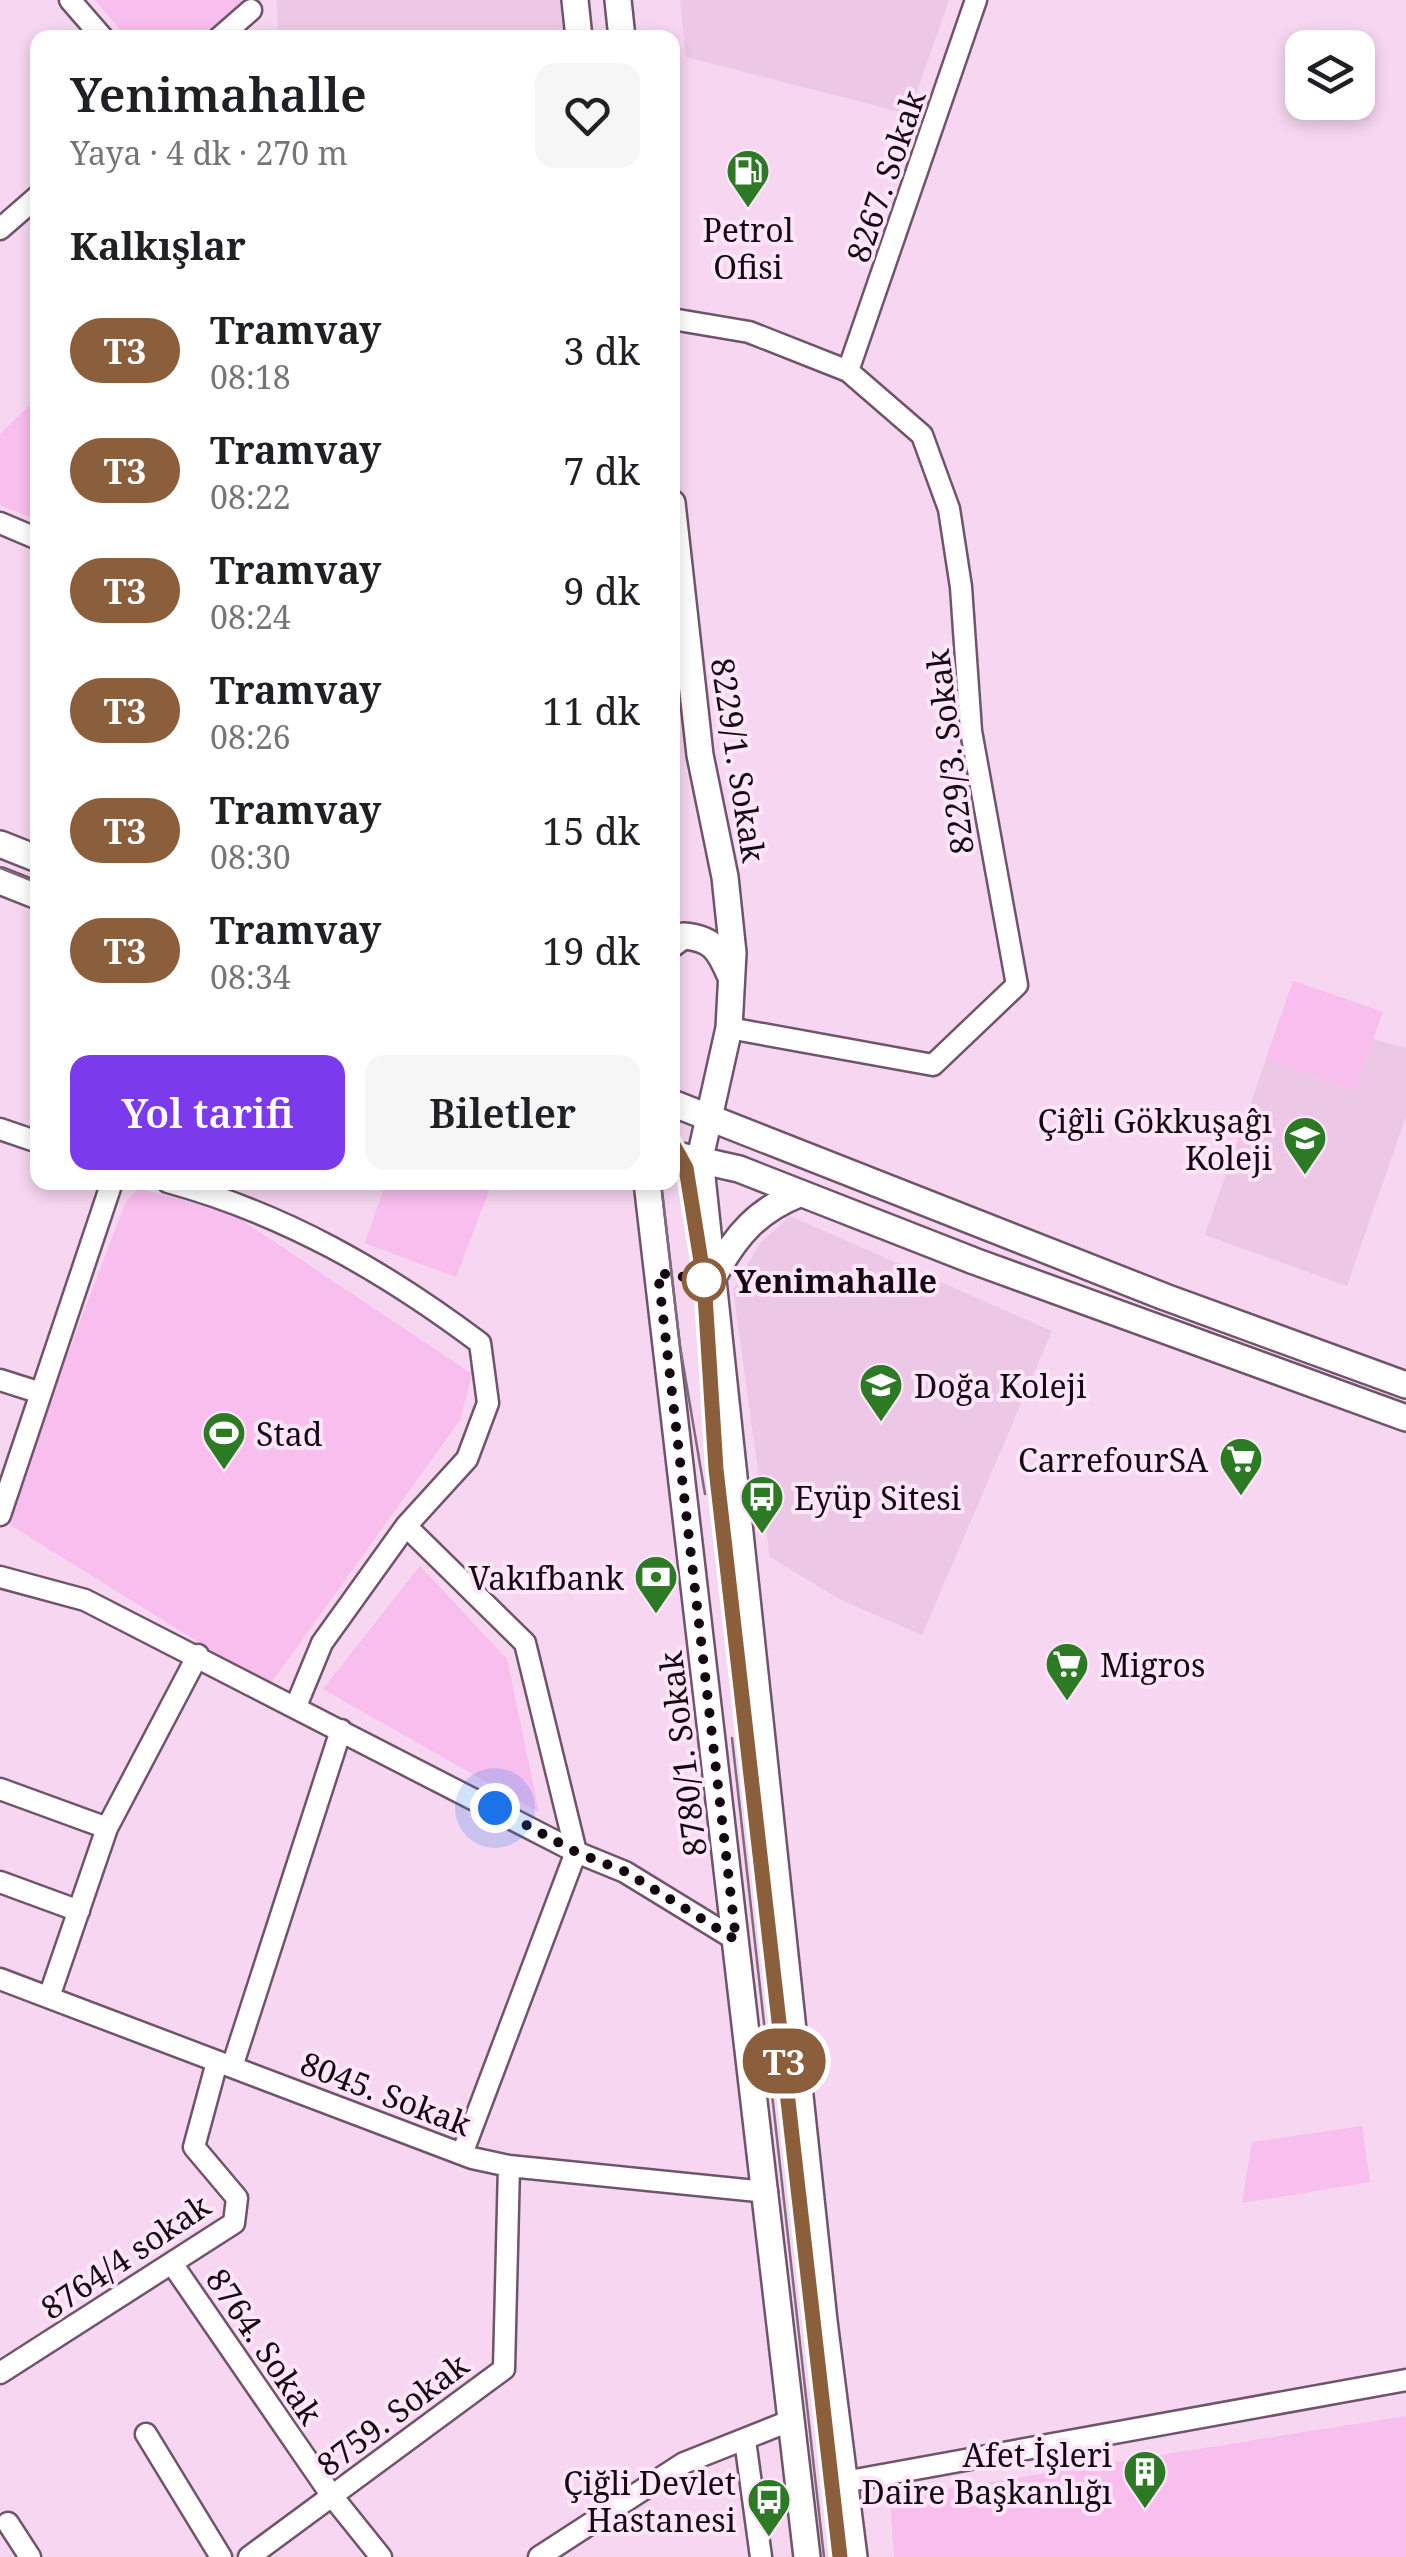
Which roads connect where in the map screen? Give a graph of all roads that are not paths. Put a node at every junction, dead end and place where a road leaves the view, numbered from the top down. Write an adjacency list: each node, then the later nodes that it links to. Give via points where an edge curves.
1 (70, 0): 6 (street)
2 (575, 0): 8 (street)
3 (618, 0): 9 (street)
4 (976, 0): 13 (street, 8267. Sokak)
5 (251, 5): 7 (street)
6 (96, 30)
7 (227, 30)
8 (578, 30)
9 (621, 30)
10 (30, 203): 11 (street)
11 (0, 229)
12 (680, 320): 13 (street, via 749,332)
13 (848, 370): 23 (street, 8229/3. Sokak, via 922,435 948,509 971,731 1017,985 933,1065)
14 (0, 523): 15 (street)
15 (30, 536)
16 (680, 575): 22 (street, 8229/1. Sokak, via 700,755 725,877)
17 (0, 844): 18 (street)
18 (30, 856)
19 (0, 881): 20 (street)
20 (30, 893)
21 (680, 938): 22 (street, via 702,937 719,949)
22 (732, 980): 23 (street, 8229/1. Sokak)
23 (730, 1028): 25 (street, 8229/1. Sokak)
24 (680, 1106): 25 (street)
25 (707, 1115): 29 (street, 8229/1. Sokak); 36 (street)
26 (0, 1129): 27 (street)
27 (30, 1139)
28 (680, 1155): 29 (street)
29 (700, 1158): 33 (street); 34 (street, 8229/1. Sokak)
30 (109, 1190): 37 (street)
31 (196, 1190): 40 (street, via 313,1236 408,1289 480,1344 488,1403 466,1459)
32 (648, 1190): 51 (street, 8780/1. Sokak)
33 (800, 1194): 34 (street, via 766,1207); 38 (street)
34 (715, 1274): 64 (street, 8229/1. Sokak)
35 (0, 1380): 37 (street)
36 (1406, 1385)
37 (40, 1394): 39 (street)
38 (1406, 1418)
39 (0, 1515)
40 (406, 1526): 44 (street, via 322,1643); 48 (street, via 526,1643)
41 (0, 1554): 42 (street)
42 (2, 1577): 43 (street, via 85,1600)
43 (198, 1655): 44 (street); 47 (street)
44 (296, 1706): 45 (street)
45 (341, 1730): 48 (street); 54 (street)
46 (0, 1789): 47 (street)
47 (107, 1828): 50 (street)
48 (576, 1852): 51 (street, via 626,1872); 55 (street)
49 (0, 1882): 50 (street)
50 (78, 1912): 53 (street)
51 (736, 1940): 57 (street, 8780/1. Sokak)
52 (0, 1979): 53 (street, 8045. Sokak)
53 (49, 1997): 54 (street, 8045. Sokak)
54 (225, 2064): 55 (street, 8045. Sokak); 58 (street, 8764/4 sokak, via 194,2147 237,2198 238,2213 234,2223)
55 (462, 2154): 56 (street, 8045. Sokak)
56 (509, 2166): 57 (street, 8045. Sokak); 65 (street, 8759. Sokak, via 504,2369)
57 (767, 2192): 61 (street, 8780/1. Sokak)
58 (173, 2264): 59 (street, 8764/4 sokak); 65 (street, 8764. Sokak)
59 (0, 2373)
60 (1406, 2380): 64 (street)
61 (792, 2420): 63 (street); 73 (street, 8780/1. Sokak)
62 (146, 2434): 68 (street)
63 (745, 2440): 71 (street, via 684,2463); 72 (street)
64 (844, 2482): 74 (street, 8229/1. Sokak)
65 (332, 2496): 69 (street, 8759. Sokak); 70 (street, 8764. Sokak)
66 (8, 2524): 67 (street)
67 (30, 2557)
68 (221, 2557)
69 (249, 2557)
70 (381, 2557)
71 (539, 2557)
72 (761, 2557)
73 (807, 2557)
74 (854, 2557)

